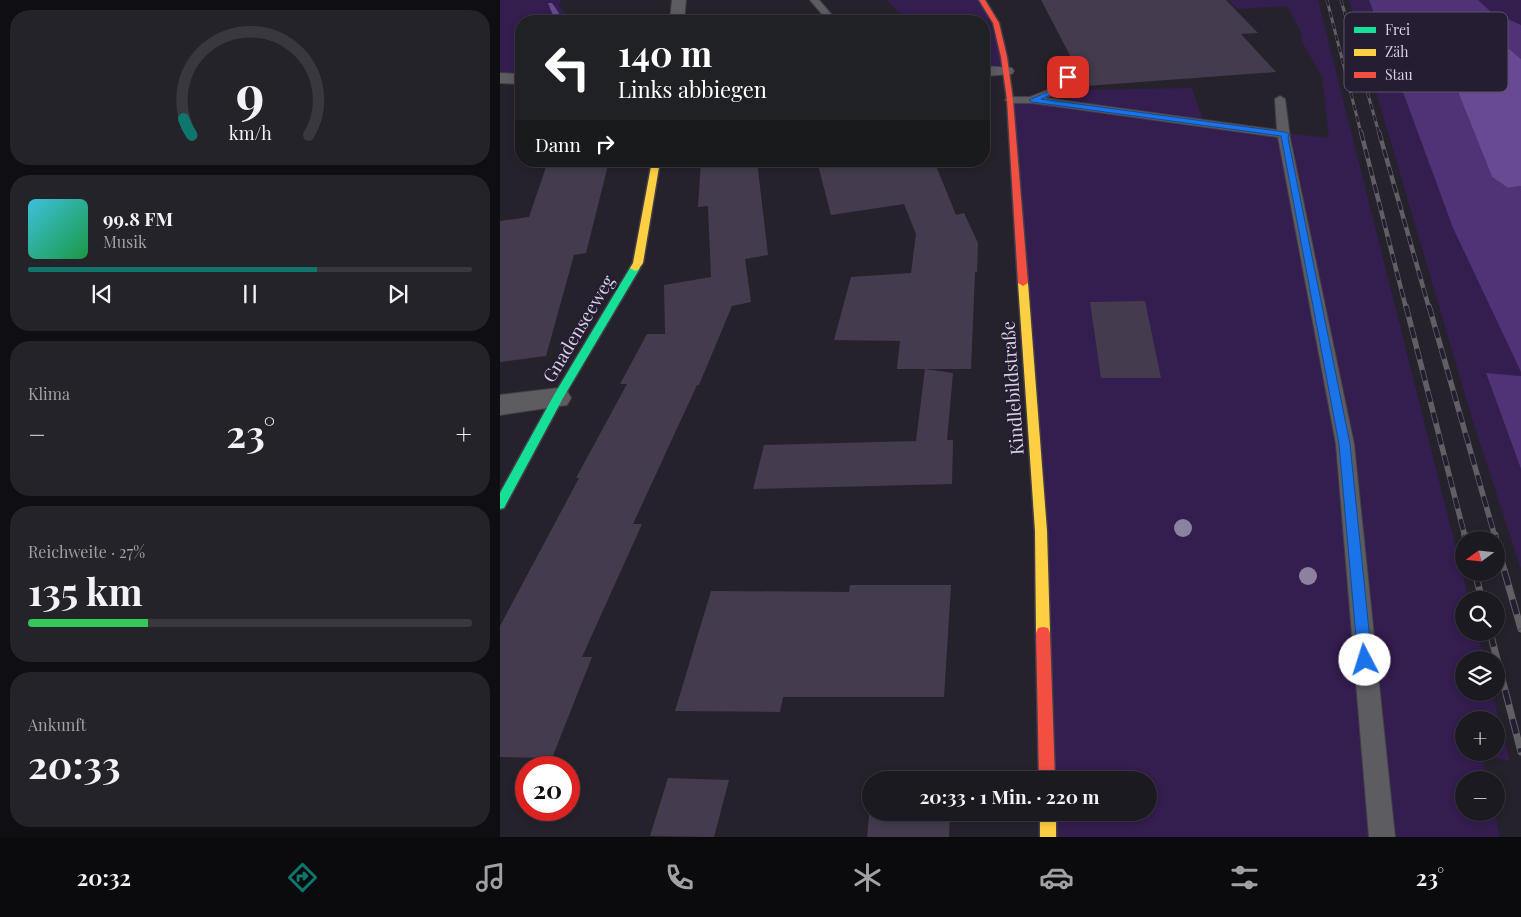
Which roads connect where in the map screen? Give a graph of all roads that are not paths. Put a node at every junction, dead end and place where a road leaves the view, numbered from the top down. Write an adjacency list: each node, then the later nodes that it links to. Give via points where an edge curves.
1 (679, 0): 4 (street)
2 (814, 0): 5 (lane)
3 (982, 0): 7 (main road, Kindlebildstraße, via 996,23)
4 (677, 15)
5 (828, 15)
6 (990, 71): 7 (street)
7 (1006, 71): 11 (main road, Kindlebildstraße)
8 (1068, 77): 12 (lane, via 1062,88)
9 (500, 78): 10 (street)
10 (515, 79)
11 (1010, 100): 12 (lane); 19 (main road, Kindlebildstraße, via 1042,531)
12 (1032, 100): 14 (lane)
13 (1280, 100): 14 (lane)
14 (1285, 134): 22 (lane, via 1344,444)
15 (655, 167): 16 (main road, Gnadenseeweg, via 638,263)
16 (558, 398): 17 (street); 18 (main road, Gnadenseeweg)
17 (500, 405)
18 (500, 504)
19 (1047, 771)
20 (1048, 821): 21 (main road)
21 (1048, 837)
22 (1382, 837)

